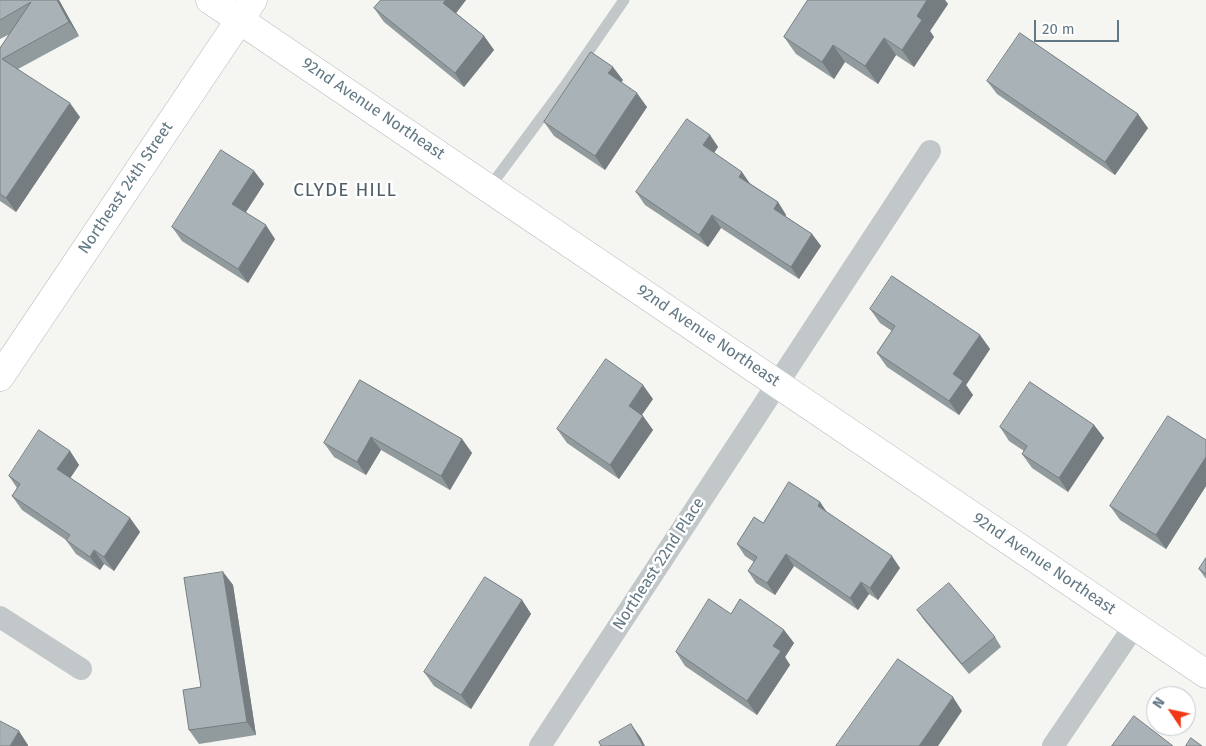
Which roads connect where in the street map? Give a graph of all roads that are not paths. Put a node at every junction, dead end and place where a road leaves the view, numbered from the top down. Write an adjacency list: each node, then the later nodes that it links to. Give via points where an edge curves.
1 (210, 0): 3 (main road, 92nd Avenue Northeast)
2 (624, 0): 5 (lane)
3 (246, 9): 5 (main road, 92nd Avenue Northeast); 6 (main road, Northeast 24th Street)
4 (930, 151): 7 (street, Northeast 22nd Place)
5 (489, 188): 7 (main road, 92nd Avenue Northeast)
6 (0, 377)
7 (777, 383): 9 (main road, 92nd Avenue Northeast); 12 (street, Northeast 22nd Place)
8 (0, 616): 10 (street)
9 (1135, 626): 11 (main road, 92nd Avenue Northeast); 13 (street)
10 (81, 669)
11 (1206, 674)
12 (540, 746)
13 (1053, 746)

